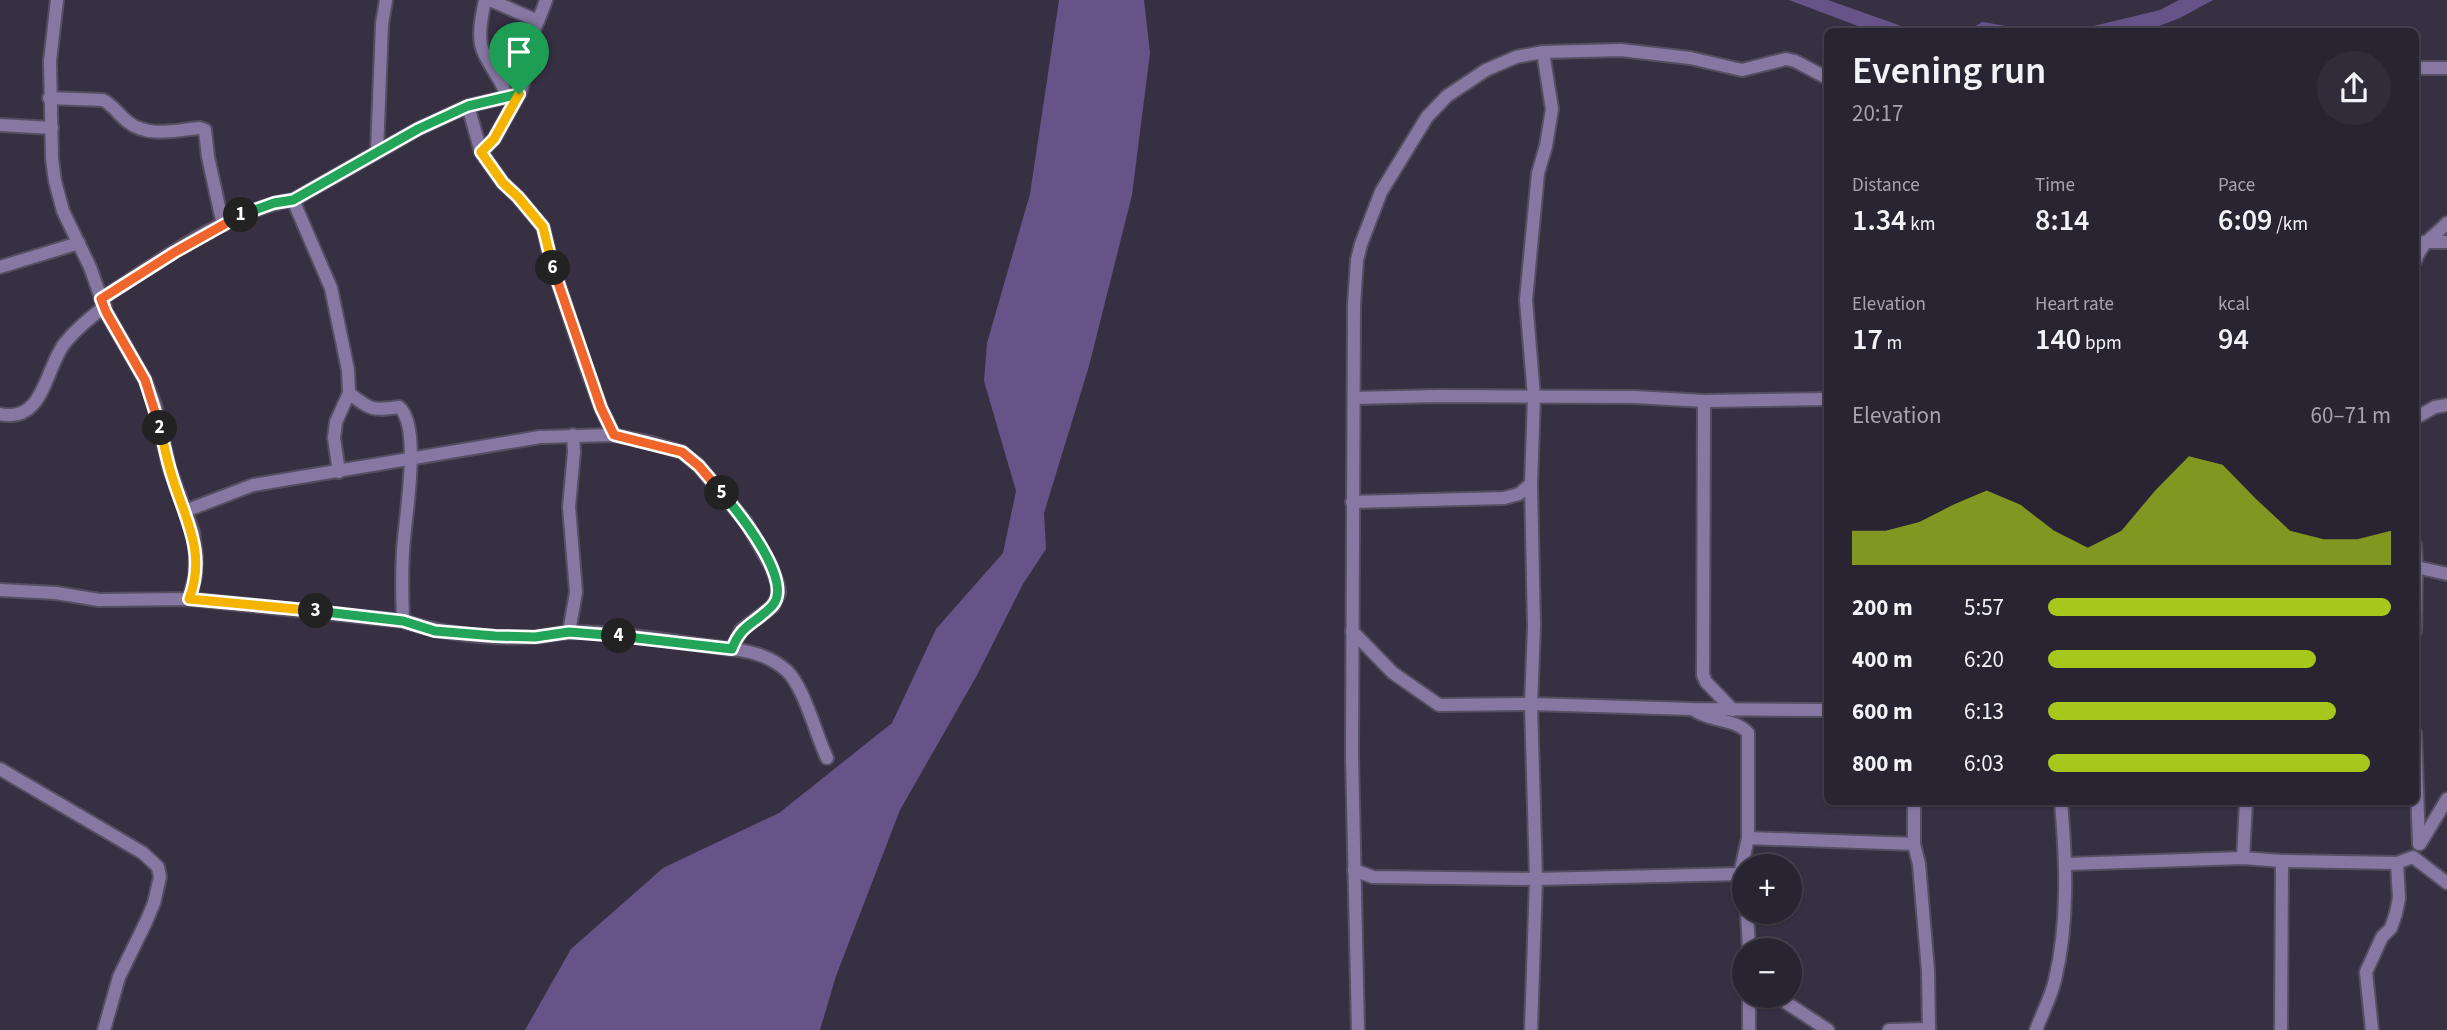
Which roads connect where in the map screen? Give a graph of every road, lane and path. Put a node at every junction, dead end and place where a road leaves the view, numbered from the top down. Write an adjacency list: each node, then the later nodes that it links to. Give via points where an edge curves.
1 (57, 0): 11 (street)
2 (386, 0): 15 (street)
3 (546, 0): 5 (street)
4 (492, 1): 5 (street); 10 (street, via 482,13 482,48)
5 (538, 21): 10 (street, via 525,57 523,89)
6 (1543, 52): 9 (street, via 1621,50 1742,70 1786,59); 26 (street, via 1552,109 1538,173 1526,300); 27 (street, via 1486,70 1447,96 1426,117 1381,192 1357,260)
7 (2419, 68): 8 (street)
8 (2447, 68)
9 (1824, 76)
10 (513, 96): 12 (street); 16 (street, via 494,139)
11 (49, 98): 14 (street); 19 (street, via 103,100 136,129 205,130)
12 (468, 106): 15 (street); 16 (street)
13 (0, 125): 14 (street)
14 (52, 128): 22 (street, via 62,211)
15 (377, 151): 17 (street)
16 (481, 152): 34 (street, via 543,227 585,364)
17 (293, 200): 19 (street, via 255,209); 25 (street, via 331,288)
18 (2447, 223): 20 (street)
19 (223, 225): 24 (street)
20 (2419, 242): 21 (street)
21 (2447, 242)
22 (79, 243): 23 (street); 24 (street)
23 (0, 267)
24 (103, 302): 31 (street, via 63,345 33,407 14,416); 39 (street, via 155,405)
25 (349, 393): 35 (street, via 373,409 402,409); 36 (street, via 336,422)
26 (1534, 397): 27 (street); 29 (street); 37 (street)
27 (1354, 398): 38 (street)
28 (1824, 399): 29 (street)
29 (1704, 401): 51 (street, via 1703,675)
30 (2447, 405): 32 (street)
31 (0, 414)
32 (2419, 416)
33 (573, 435): 34 (street); 35 (street); 46 (street, via 569,507 576,592)
34 (614, 435): 47 (street, via 670,448 692,459 746,522 771,566 778,585 777,600 741,630)
35 (411, 460): 36 (street); 44 (street, via 403,550)
36 (339, 472): 39 (street, via 253,485)
37 (1531, 484): 38 (street, via 1504,498); 48 (street)
38 (1352, 502): 45 (street)
39 (185, 511): 43 (street, via 196,555)
40 (2419, 568): 41 (street)
41 (2447, 573)
42 (0, 590): 43 (street, via 99,600)
43 (189, 599): 44 (street)
44 (403, 621): 46 (street, via 435,631 495,636)
45 (1352, 631): 48 (street, via 1393,673 1439,705); 68 (street)
46 (569, 632): 47 (street)
47 (732, 649): 52 (street, via 758,654 789,673)
48 (1531, 704): 49 (street); 70 (street)
49 (1692, 709): 51 (street); 59 (street, via 1748,733)
50 (1824, 709): 51 (street)
51 (1733, 710)
52 (827, 758)
53 (0, 769): 75 (street, via 143,853 158,867 154,903 119,977)
54 (2447, 799): 61 (street)
55 (1914, 805): 60 (street)
56 (2061, 805): 67 (street)
57 (2246, 805): 64 (street)
58 (2418, 805): 61 (street)
59 (1748, 838): 60 (street); 62 (street)
60 (1914, 844): 74 (street, via 1920,864)
61 (2419, 844): 63 (street)
62 (1744, 854)
63 (2413, 857): 66 (street); 71 (street)
64 (2243, 858): 65 (street); 67 (street)
65 (2282, 861): 66 (street); 82 (street)
66 (2397, 863): 83 (street, via 2396,914 2366,972)
67 (2066, 864): 81 (street, via 2055,983)
68 (1354, 870): 70 (street, via 1373,877); 76 (street)
69 (1732, 874): 70 (street)
70 (1536, 879): 77 (street)
71 (2447, 883)
72 (1749, 1008): 78 (street)
73 (1794, 1008): 79 (street)
74 (1929, 1029): 80 (street)
75 (104, 1030)
76 (1358, 1030)
77 (1531, 1030)
78 (1749, 1030)
79 (1828, 1030)
80 (1889, 1030)
81 (2036, 1030)
82 (2281, 1030)
83 (2372, 1030)

